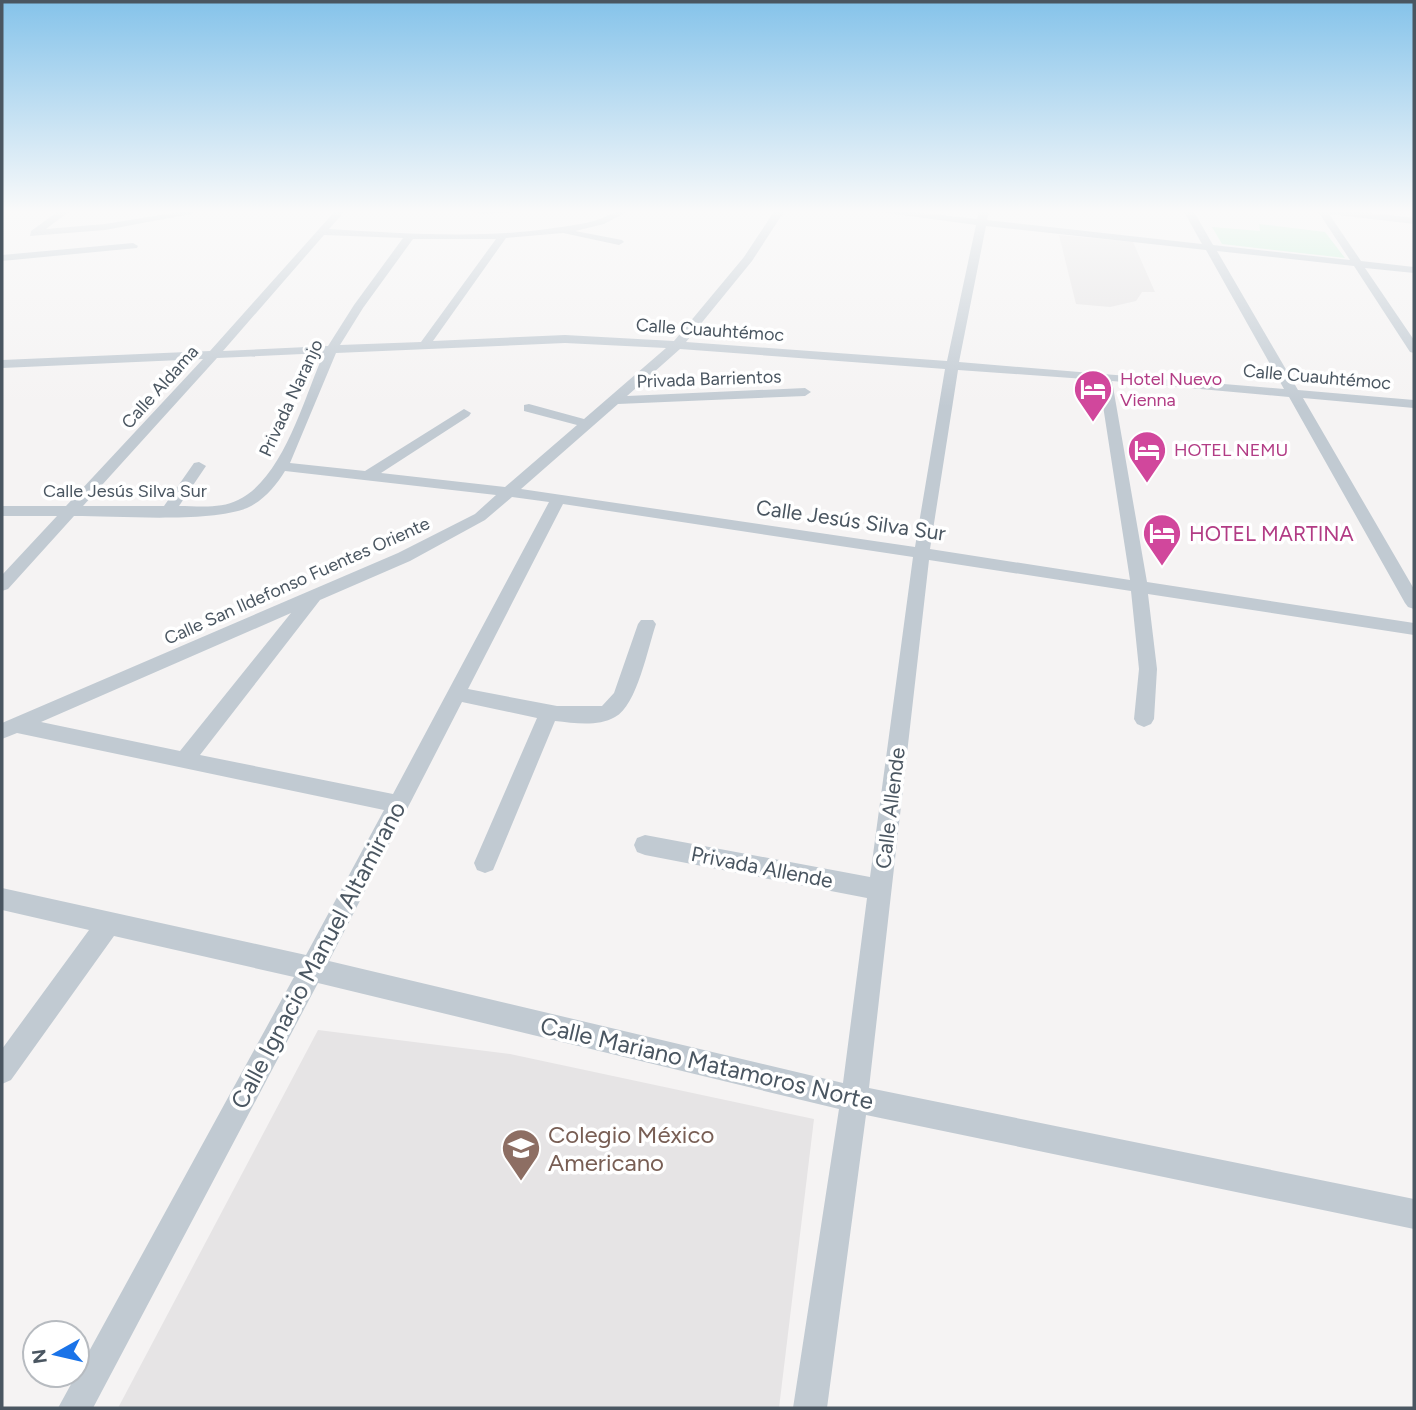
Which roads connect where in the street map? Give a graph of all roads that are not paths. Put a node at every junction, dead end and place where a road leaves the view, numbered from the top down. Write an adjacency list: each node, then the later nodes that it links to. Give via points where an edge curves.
1 (283, 276): 14 (street, Calle Aldama)
2 (383, 276): 12 (street, Privada Naranjo)
3 (463, 276): 9 (street)
4 (474, 276): 9 (street)
5 (735, 276): 11 (street, Calle San Ildefonso Fuentes Oriente)
6 (970, 276): 16 (street, Calle Allende)
7 (1225, 276): 18 (street)
8 (1367, 276): 13 (street)
9 (447, 310): 10 (street)
10 (425, 344): 11 (street, Calle Cuauhtémoc, via 565,339); 12 (street, Calle Cuauhtémoc)
11 (677, 345): 16 (street, Calle Cuauhtémoc); 20 (street, Calle San Ildefonso Fuentes Oriente)
12 (332, 349): 14 (street, Calle Cuauhtémoc); 26 (street, Privada Naranjo)
13 (1414, 349)
14 (213, 355): 15 (street, Calle Cuauhtémoc); 31 (street, Calle Aldama)
15 (2, 364)
16 (952, 366): 17 (street, Calle Cuauhtémoc); 34 (street, Calle Allende)
17 (1105, 377): 18 (street, Calle Cuauhtémoc); 36 (street)
18 (1290, 391): 21 (street, Calle Cuauhtémoc); 38 (street)
19 (805, 392): 20 (street, Privada Barrientos)
20 (614, 400): 24 (street, Calle San Ildefonso Fuentes Oriente)
21 (1414, 404)
22 (529, 408): 24 (street)
23 (464, 413): 27 (street)
24 (587, 424): 28 (street, Calle San Ildefonso Fuentes Oriente)
25 (199, 466): 32 (street)
26 (281, 466): 27 (street, Calle Jesús Silva Sur); 30 (street, Privada Naranjo)
27 (368, 476): 28 (street, Calle Jesús Silva Sur)
28 (508, 492): 29 (street, Calle Jesús Silva Sur); 37 (street, Calle San Ildefonso Fuentes Oriente, via 480,517 451,533)
29 (558, 499): 34 (street, Calle Jesús Silva Sur); 41 (street, Calle Ignacio Manuel Altamirano)
30 (247, 502): 32 (street, Calle Jesús Silva Sur, via 227,509)
31 (73, 510): 32 (street, Calle Jesús Silva Sur); 33 (street, Calle Jesús Silva Sur); 35 (street, Calle Aldama)
32 (168, 511)
33 (2, 512)
34 (922, 551): 36 (street, Calle Jesús Silva Sur); 49 (street, Calle Allende)
35 (2, 585)
36 (1139, 586): 40 (street, Calle Jesús Silva Sur); 43 (street, via 1148,669)
37 (314, 595): 44 (street, Calle San Ildefonso Fuentes Oriente); 45 (street)
38 (1414, 603)
39 (647, 624): 42 (street, via 619,703 597,715)
40 (1414, 629)
41 (458, 694): 42 (street); 46 (street, Calle Ignacio Manuel Altamirano)
42 (550, 711): 48 (street)
43 (1144, 719)
44 (8, 728): 45 (street)
45 (184, 760): 46 (street)
46 (399, 804): 52 (street, Calle Ignacio Manuel Altamirano)
47 (645, 845): 49 (street, Privada Allende)
48 (485, 863)
49 (880, 890): 54 (street, Calle Allende)
50 (2, 899): 51 (street, Calle Mariano Matamoros Norte)
51 (108, 924): 52 (street, Calle Mariano Matamoros Norte); 53 (street)
52 (312, 969): 54 (street, Calle Mariano Matamoros Norte); 56 (street, Calle Ignacio Manuel Altamirano)
53 (2, 1071)
54 (854, 1098): 55 (street, Calle Mariano Matamoros Norte); 57 (street, Calle Allende)
55 (1414, 1214)
56 (75, 1408)
57 (810, 1408)

